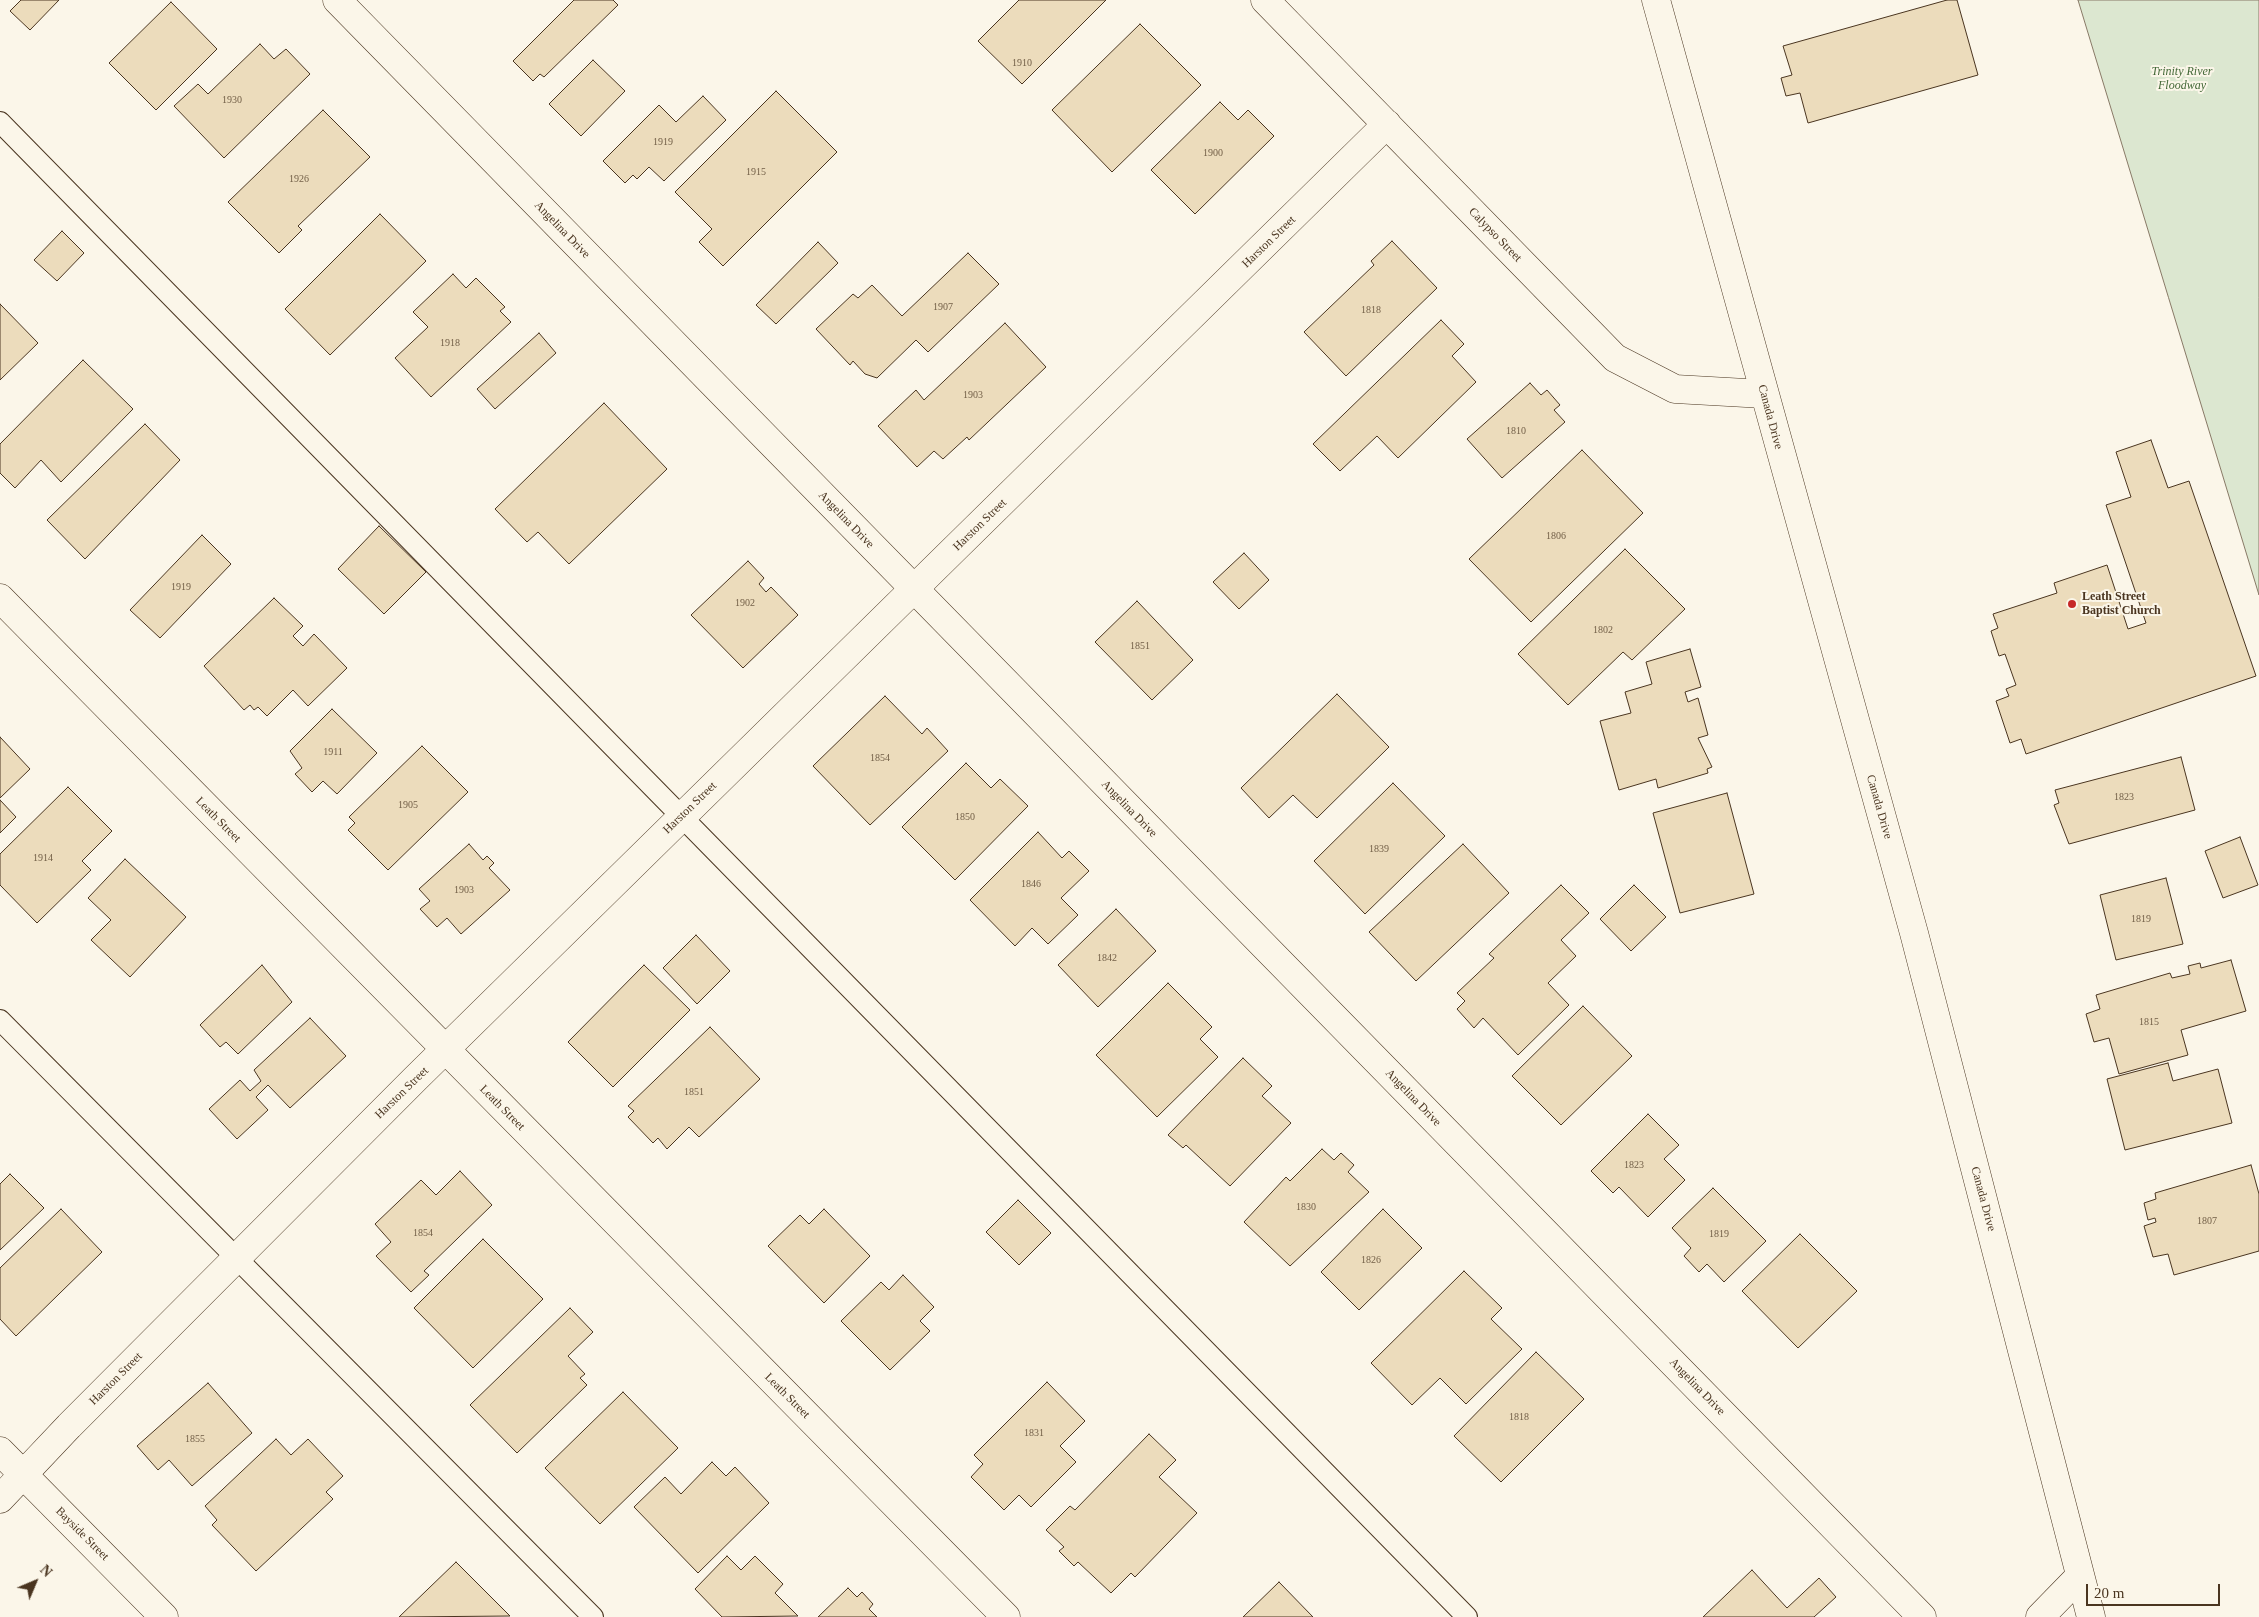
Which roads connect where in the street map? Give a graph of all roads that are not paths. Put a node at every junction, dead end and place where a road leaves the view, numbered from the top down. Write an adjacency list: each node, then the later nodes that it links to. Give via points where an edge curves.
1 (338, 0): 7 (street, Angelina Drive)
2 (1265, 0): 5 (street, Calypso Street)
3 (1656, 0): 6 (street, Canada Drive)
4 (0, 122): 9 (lane)
5 (1387, 124): 6 (street, Calypso Street, via 1615,358 1675,389); 7 (street, Harston Street)
6 (1764, 394): 16 (street, Canada Drive, via 1914,933)
7 (915, 590): 9 (street, Harston Street); 21 (street, Angelina Drive)
8 (0, 598): 11 (street, Leath Street)
9 (681, 816): 11 (street, Harston Street); 20 (lane)
10 (0, 1020): 12 (lane)
11 (446, 1051): 12 (street, Harston Street); 19 (street, Leath Street)
12 (236, 1260): 14 (street, Harston Street); 18 (lane)
13 (0, 1451): 14 (street, Bayside Street)
14 (24, 1474): 15 (street, Harston Street); 17 (street, Bayside Street)
15 (0, 1499)
16 (2080, 1576): 22 (street); 23 (street, Canada Drive)
17 (164, 1617)
18 (593, 1617)
19 (1006, 1617)
20 (1467, 1617)
21 (1922, 1617)
22 (2040, 1617)
23 (2091, 1617)

